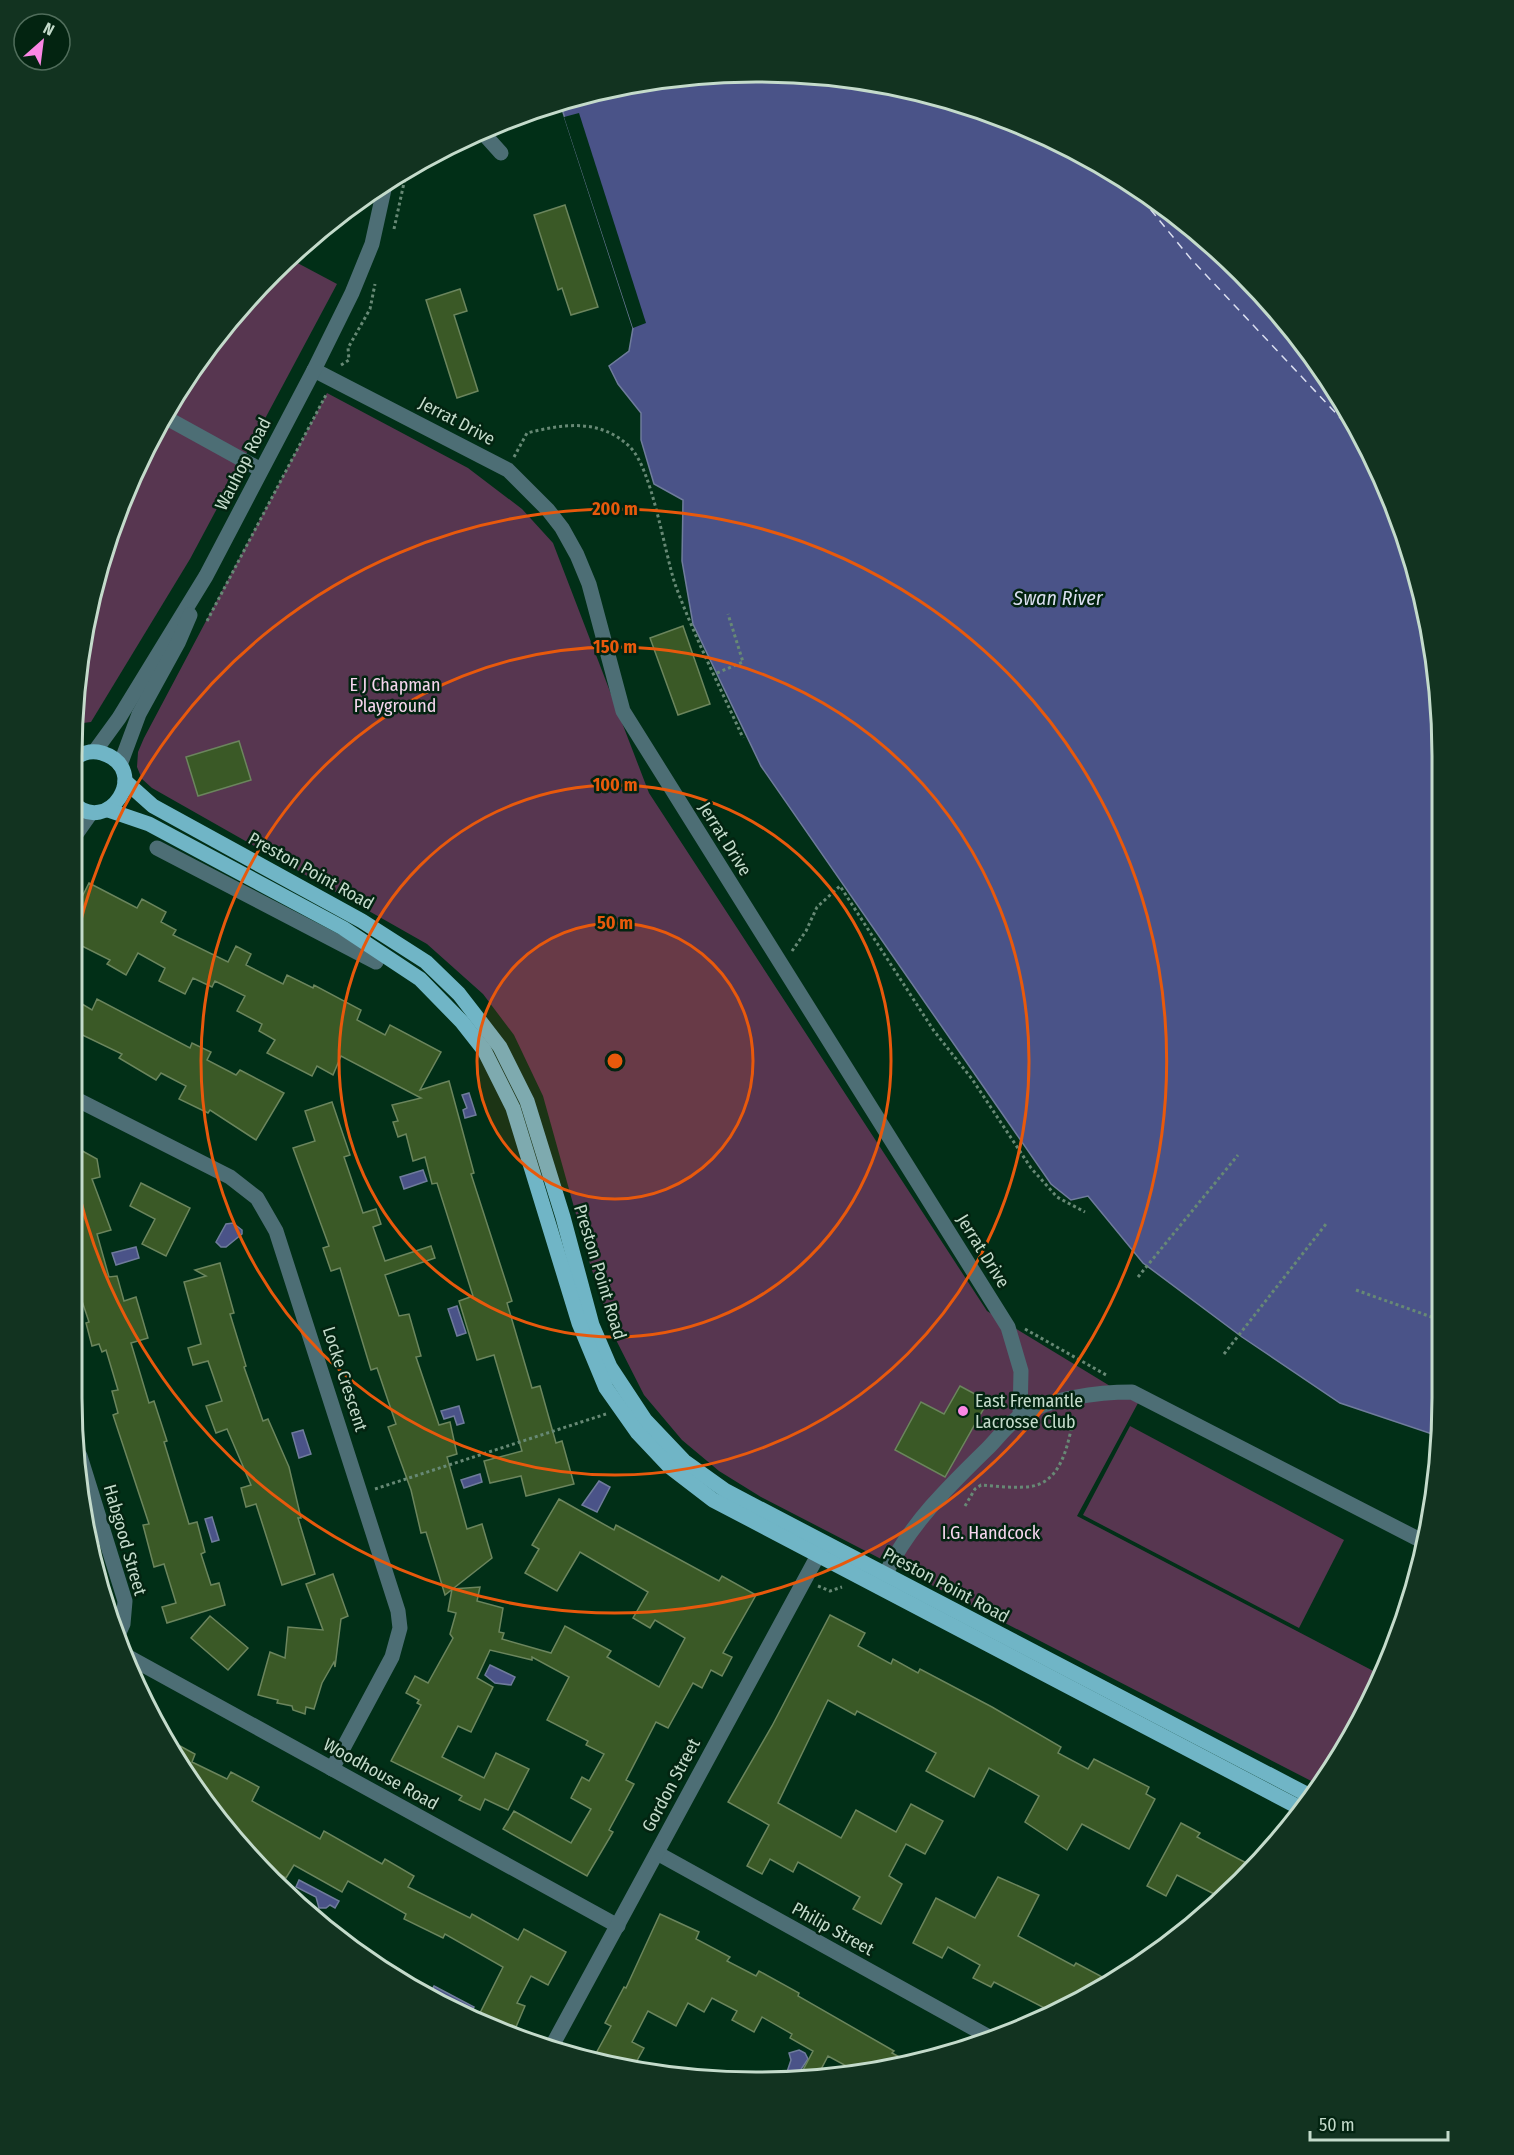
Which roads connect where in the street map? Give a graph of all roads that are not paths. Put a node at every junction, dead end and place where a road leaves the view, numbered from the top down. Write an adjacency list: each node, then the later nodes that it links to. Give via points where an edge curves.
1 (488, 139): 2 (street)
2 (501, 153)
3 (383, 196): 4 (street, Wauhop Road, via 372,244)
4 (314, 370): 6 (street, Wauhop Road); 21 (street, Jerrat Drive, via 508,470 548,510 578,555 589,584 623,711 1008,1327 1021,1371)
5 (172, 421): 6 (street)
6 (261, 470): 7 (street, Wauhop Road)
7 (206, 576): 8 (street, Wauhop Road); 10 (street, Wauhop Road, via 178,643 139,714)
8 (95, 751): 9 (main road); 10 (main road, via 111,756)
9 (82, 756)
10 (120, 765): 11 (main road)
11 (125, 781): 13 (main road, via 119,801); 24 (main road, Preston Point Road, via 153,806 362,921 426,962 459,994 500,1047 526,1101 592,1325 621,1386 645,1420 684,1461)
12 (82, 808): 14 (main road)
13 (108, 810): 14 (main road); 17 (main road, Preston Point Road, via 149,824)
14 (91, 813): 15 (street)
15 (82, 826)
16 (157, 848): 18 (street)
17 (240, 873): 18 (street); 24 (main road, Preston Point Road, via 343,928 439,995 484,1050 513,1108 579,1323 606,1388 618,1406 670,1467 713,1500)
18 (232, 887): 19 (street)
19 (376, 962)
20 (82, 1102): 28 (street, Locke Crescent, via 230,1177 257,1198 276,1231 362,1494 400,1628 392,1657)
21 (1020, 1416): 23 (street, via 1105,1392 1132,1392); 25 (street, via 939,1496 897,1551)
22 (87, 1480): 26 (street, Habgood Street, via 125,1601)
23 (1417, 1538)
24 (821, 1549): 25 (main road, Preston Point Road); 30 (main road, Preston Point Road); 31 (street, Gordon Street)
25 (886, 1574): 29 (main road, Preston Point Road)
26 (122, 1626)
27 (136, 1661): 28 (street, Woodhouse Road)
28 (332, 1769): 32 (street, Woodhouse Road)
29 (1304, 1793)
30 (1295, 1805)
31 (657, 1853): 32 (street, Gordon Street); 33 (street, Philip Street)
32 (618, 1926): 34 (street, Gordon Street)
33 (983, 2034)
34 (554, 2041)

